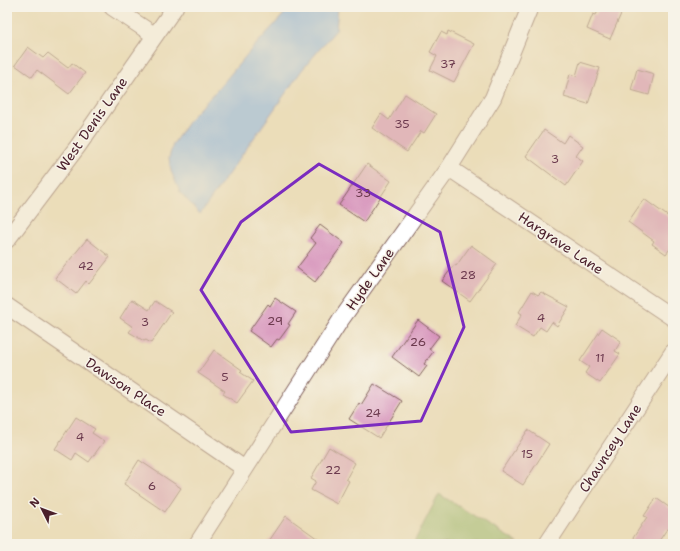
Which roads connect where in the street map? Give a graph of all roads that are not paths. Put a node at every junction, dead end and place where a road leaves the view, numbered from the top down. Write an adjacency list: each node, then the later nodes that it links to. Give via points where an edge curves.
1 (112, 7): 4 (street)
2 (175, 7): 4 (street, West Denis Lane)
3 (530, 7): 5 (street, Hyde Lane, via 493,98)
4 (154, 35): 6 (street, West Denis Lane, via 78,146)
5 (449, 168): 8 (street, Hargrave Lane); 10 (street, Hyde Lane, via 340,321)
6 (7, 240)
7 (7, 306): 10 (street, Dawson Place)
8 (673, 318)
9 (673, 352): 12 (street, Chauncey Lane)
10 (245, 469): 11 (street, Hyde Lane)
11 (197, 544)
12 (547, 544)

